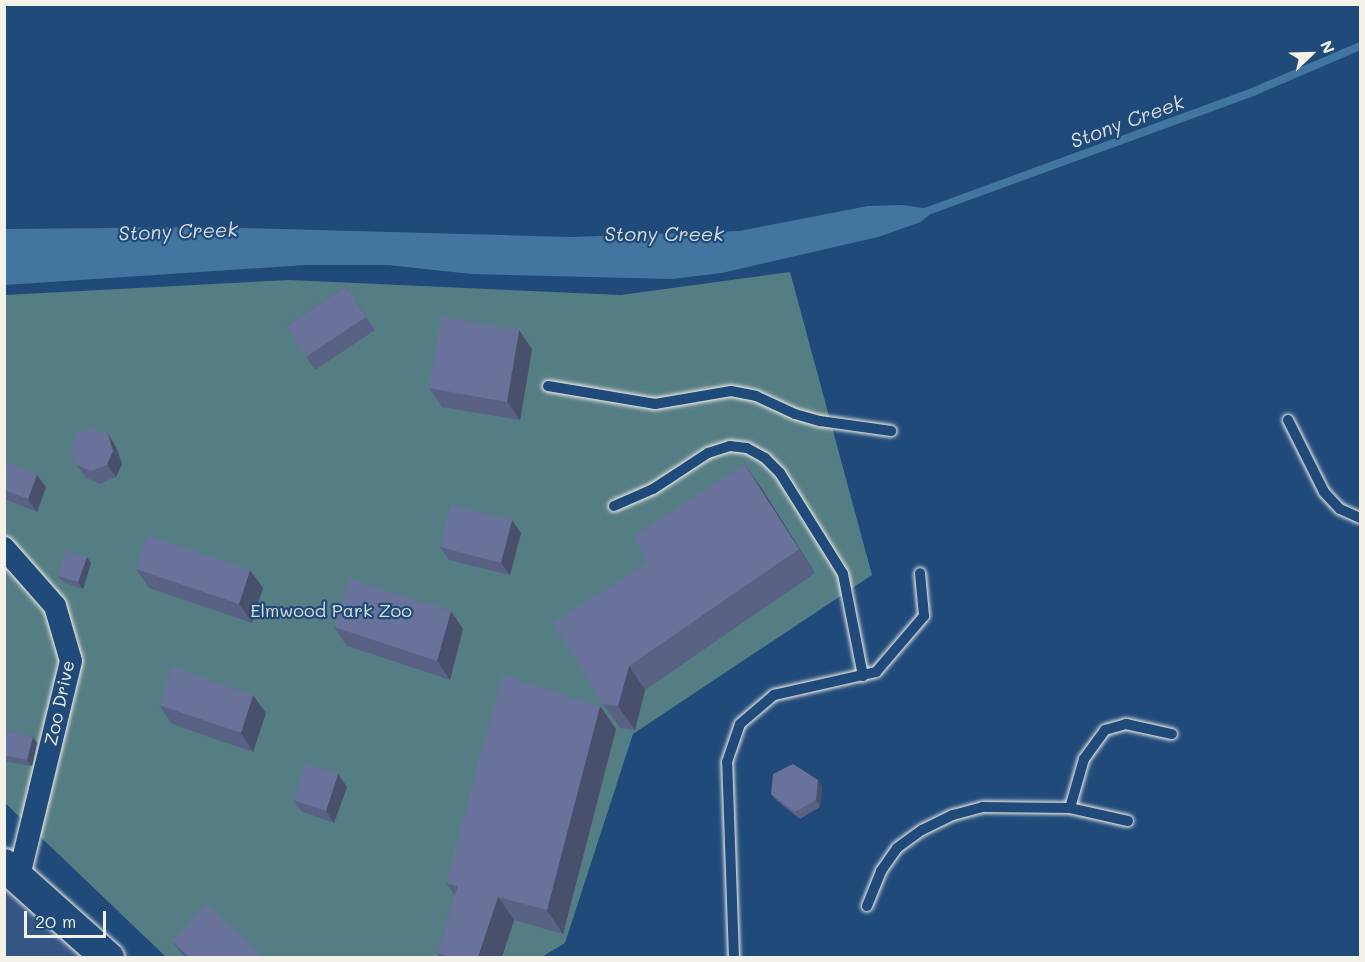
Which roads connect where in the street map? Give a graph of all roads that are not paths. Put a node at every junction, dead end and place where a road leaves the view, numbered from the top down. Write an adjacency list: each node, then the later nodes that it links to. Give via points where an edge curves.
1 (548, 386): 3 (lane, via 655,404 731,391 756,396 820,421)
2 (1288, 420): 5 (lane, via 1324,492 1340,509)
3 (891, 431)
4 (614, 506): 8 (lane, via 653,489 708,453 730,446 747,448 765,458 780,473 843,574)
5 (1360, 518)
6 (4, 548): 12 (street, Zoo Drive, via 55,606 71,661)
7 (920, 573): 8 (lane, via 924,616 876,672)
8 (863, 676): 15 (lane, via 774,695 740,724 727,762)
9 (1172, 734): 10 (lane, via 1126,724 1105,730 1084,759)
10 (1070, 808): 11 (lane); 13 (lane, via 1007,805 953,815 897,848 881,871)
11 (1128, 821)
12 (12, 871): 14 (street)
13 (867, 906)
14 (108, 957)
15 (734, 957)

